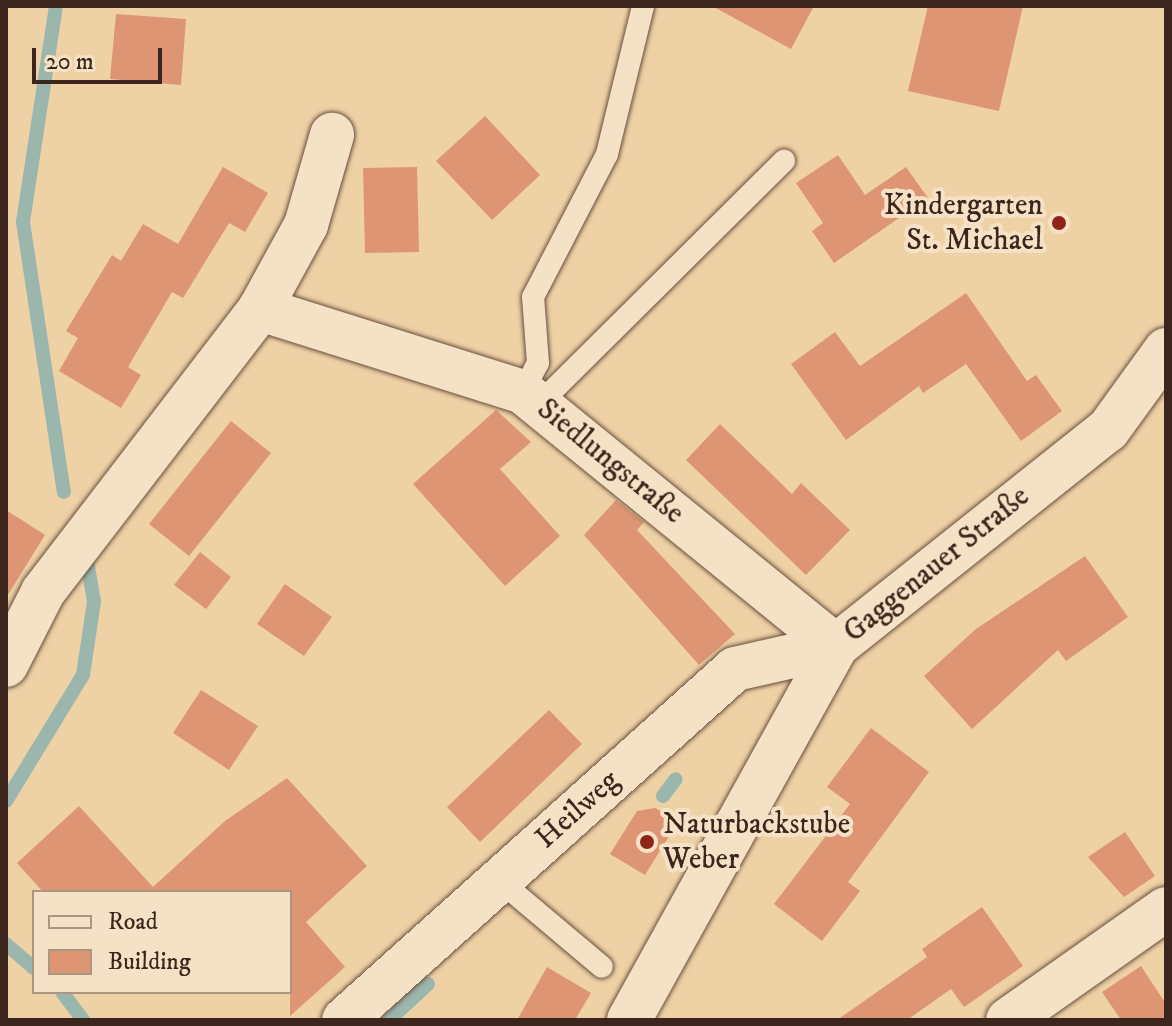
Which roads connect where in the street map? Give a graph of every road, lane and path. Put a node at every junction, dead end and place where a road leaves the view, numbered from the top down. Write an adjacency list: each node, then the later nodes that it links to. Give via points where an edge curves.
1 (643, 6): 6 (lane, via 607,154 533,297 538,363)
2 (332, 135): 4 (street, via 306,225)
3 (784, 161): 6 (lane)
4 (260, 309): 6 (street, Siedlungstraße); 8 (street, via 43,592)
5 (1166, 350): 7 (street, Gaggenauer Straße, via 1108,430)
6 (532, 398): 7 (street, Siedlungstraße)
7 (836, 646): 9 (street, Heilweg, via 735,669); 13 (street, Gaggenauer Straße)
8 (6, 665)
9 (500, 881): 11 (lane); 12 (street, Heilweg)
10 (1166, 909): 14 (street)
11 (602, 967)
12 (344, 1020)
13 (629, 1020)
14 (1008, 1020)

